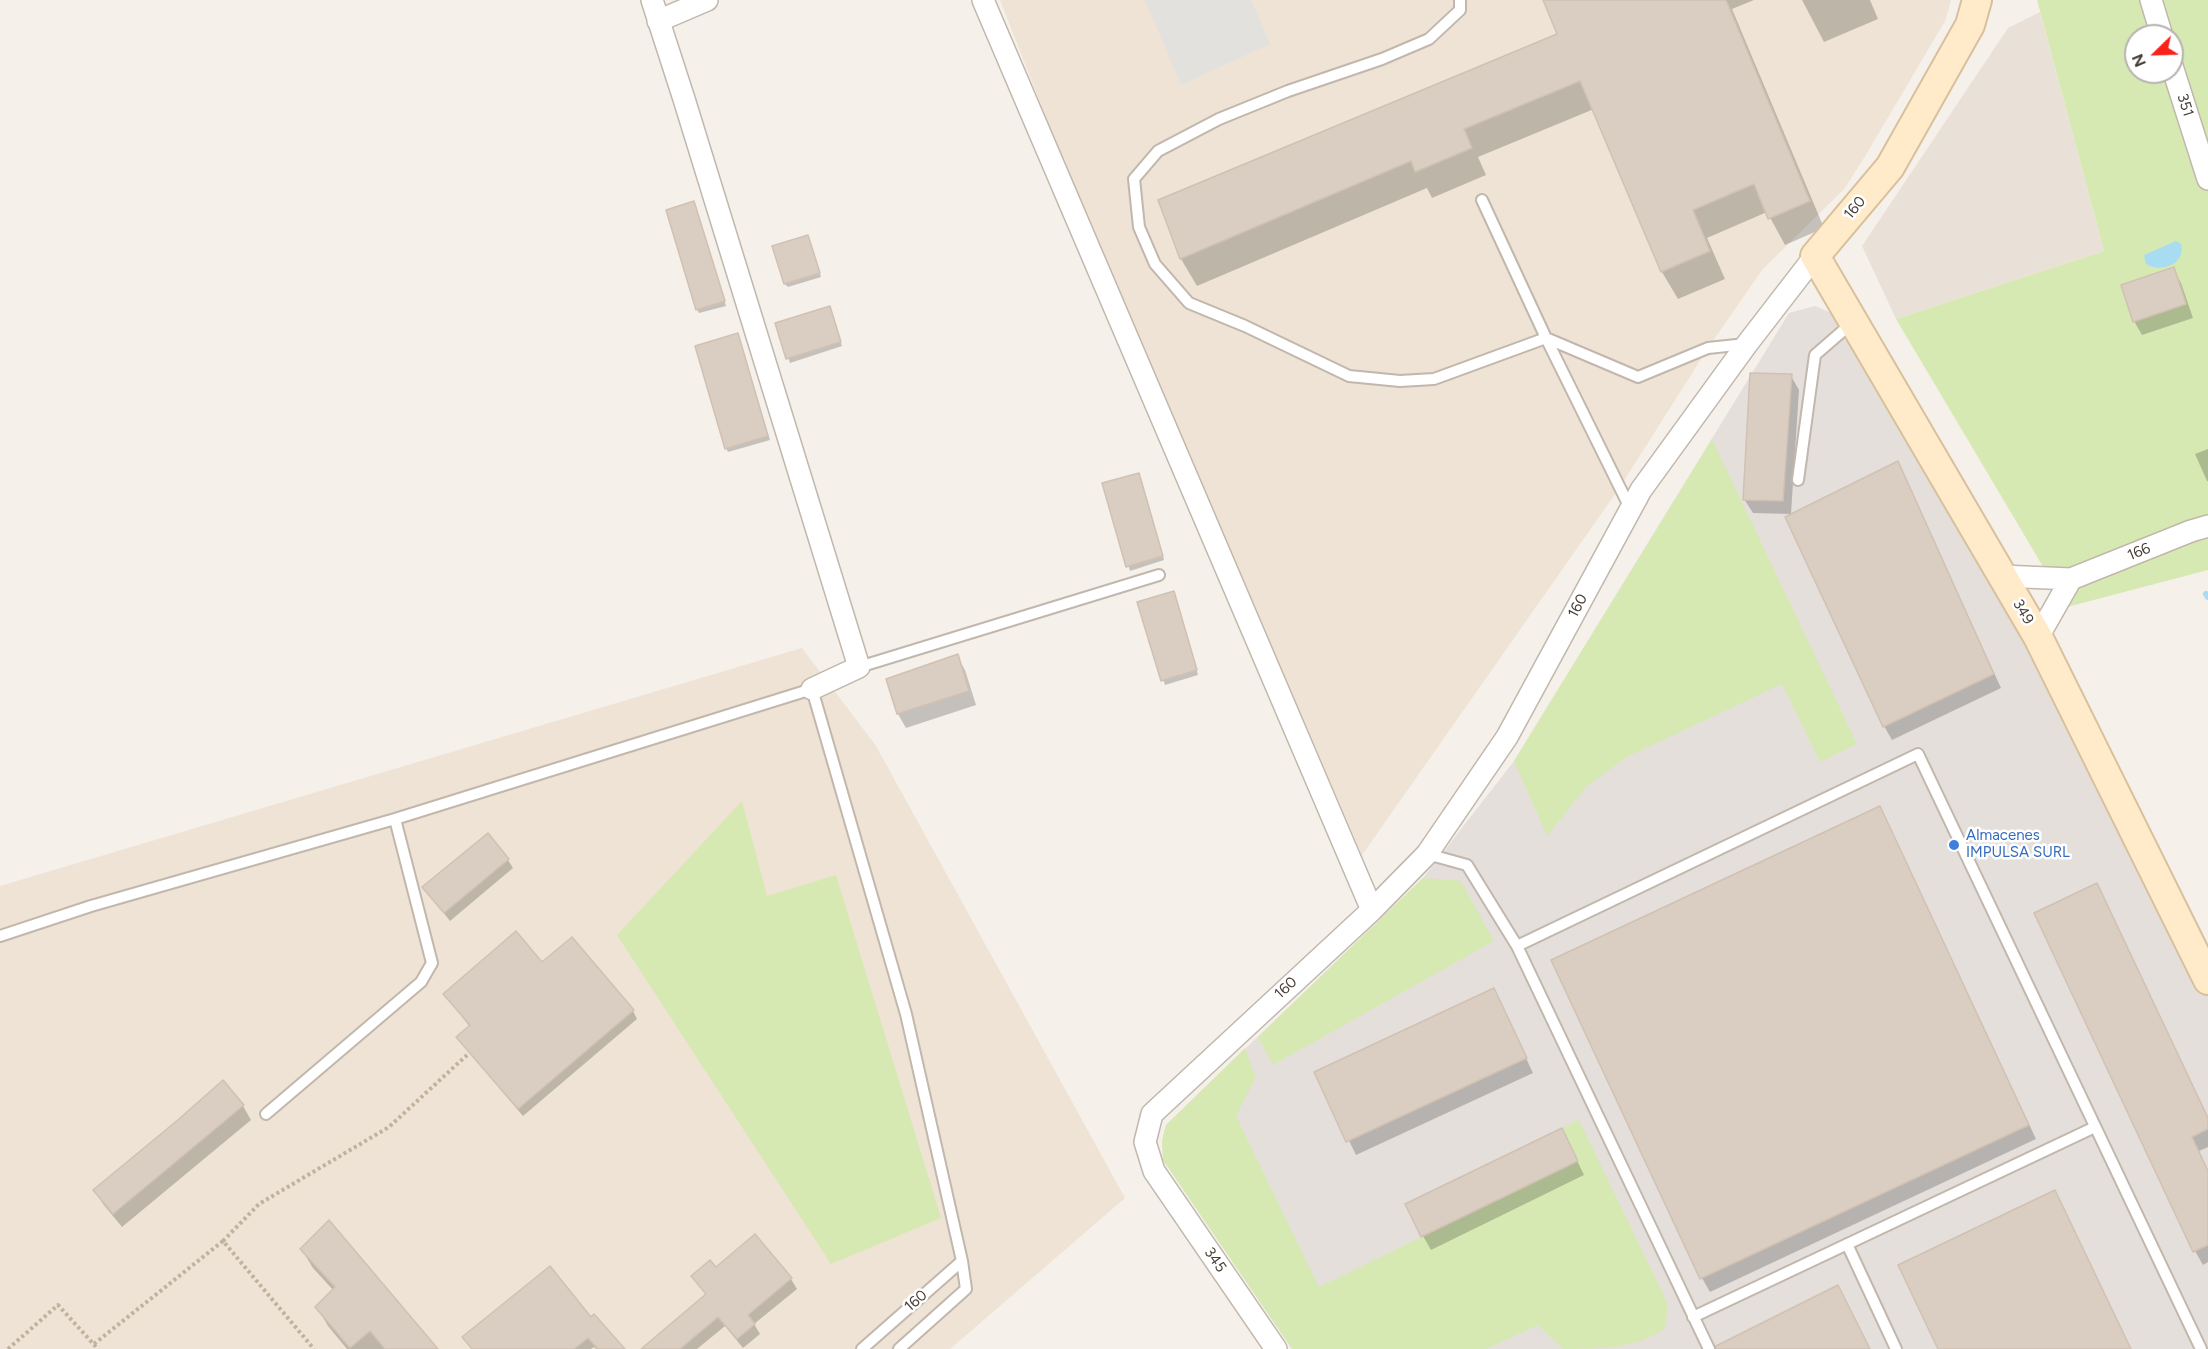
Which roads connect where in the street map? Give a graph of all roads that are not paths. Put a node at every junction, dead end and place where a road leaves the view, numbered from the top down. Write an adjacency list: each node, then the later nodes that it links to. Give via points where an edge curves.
1 (652, 0): 7 (street)
2 (706, 0): 7 (street)
3 (983, 0): 27 (street)
4 (1460, 0): 14 (lane, via 1460,10 1429,39 1219,119 1158,150 1134,179 1139,227 1155,264 1189,303 1349,376 1400,381 1434,379)
5 (1977, 0): 12 (street, 160, via 1970,25 1890,167)
6 (2151, 0): 8 (street)
7 (658, 21): 23 (street)
8 (2158, 24)
9 (2178, 84): 10 (street, 351)
10 (2208, 179)
11 (1482, 200): 14 (lane)
12 (1815, 256): 13 (street, 349); 15 (street, 160)
13 (1853, 322): 16 (lane, via 1815,355); 20 (street, 349)
14 (1546, 338): 15 (lane, via 1638,377 1708,348); 17 (lane)
15 (1747, 344): 17 (street, 160)
16 (1798, 480)
17 (1630, 508): 26 (street, 160, via 1508,737)
18 (2208, 526): 21 (street, 166)
19 (1159, 575): 23 (lane)
20 (2002, 576): 21 (street, 166); 22 (street, 349)
21 (2071, 579): 22 (street)
22 (2038, 637): 30 (street, 349)
23 (859, 667): 24 (street)
24 (812, 689): 25 (lane); 35 (lane, via 906,1014)
25 (395, 819): 28 (lane); 31 (lane, via 432,963 421,982)
26 (1427, 854): 27 (street, 160); 29 (lane, via 1467,865)
27 (1372, 910): 33 (street, 160, via 1152,1114 1145,1142)
28 (0, 936)
29 (1517, 946): 32 (lane, via 1918,754); 36 (lane)
30 (2208, 980)
31 (266, 1114)
32 (2096, 1127): 34 (lane); 42 (lane)
33 (1154, 1171): 39 (street, 345)
34 (1847, 1244): 36 (lane); 41 (lane)
35 (962, 1261): 37 (lane, 160); 38 (lane, 160, via 966,1289)
36 (1693, 1317): 40 (lane)
37 (862, 1349)
38 (899, 1349)
39 (1276, 1349)
40 (1709, 1349)
41 (1896, 1349)
42 (2201, 1349)

